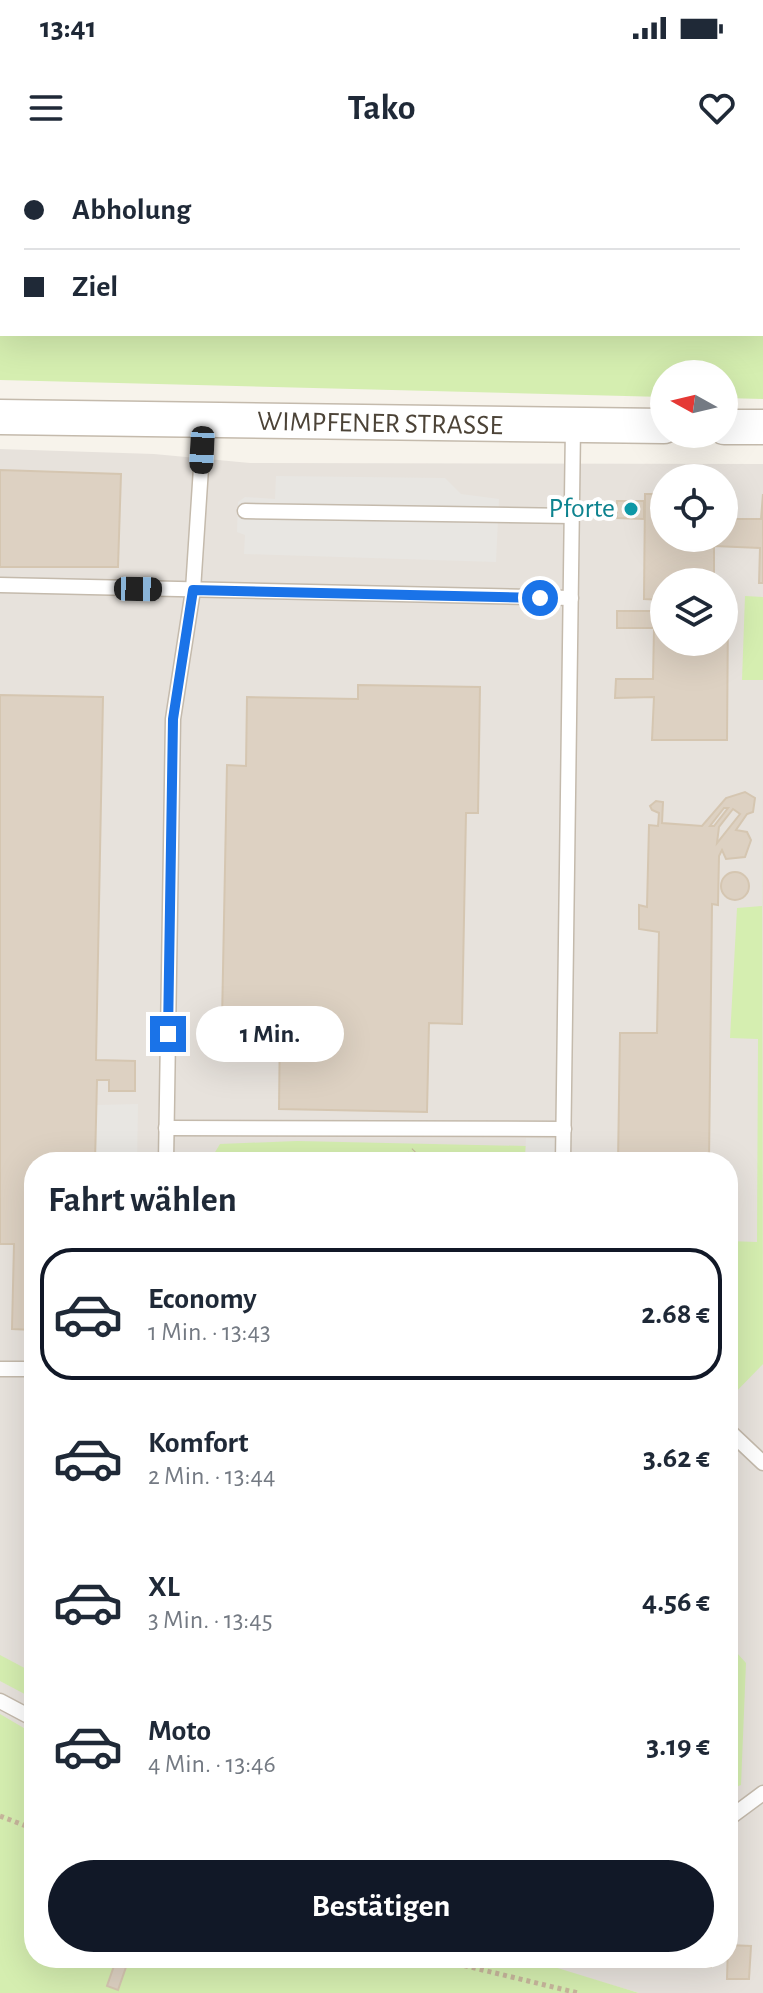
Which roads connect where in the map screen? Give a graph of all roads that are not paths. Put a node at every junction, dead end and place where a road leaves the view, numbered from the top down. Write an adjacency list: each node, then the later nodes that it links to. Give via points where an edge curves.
1 (0, 417): 2 (street, WIMPFENER STRASSE)
2 (204, 422): 3 (street, WIMPFENER STRASSE); 10 (lane)
3 (573, 425): 4 (street, WIMPFENER STRASSE); 8 (lane)
4 (650, 426)
5 (738, 427): 6 (street)
6 (763, 427)
7 (245, 511): 8 (lane)
8 (572, 516): 11 (lane)
9 (0, 585): 10 (lane)
10 (193, 590): 11 (lane); 12 (lane, via 173,719)
11 (571, 598): 13 (lane)
12 (166, 1128): 13 (lane); 14 (lane)
13 (564, 1129): 15 (lane)
14 (166, 1152)
15 (563, 1152)
16 (0, 1369): 17 (lane)
17 (24, 1369)
18 (738, 1439): 19 (lane)
19 (763, 1463)
20 (0, 1701): 21 (lane)
21 (24, 1714)
22 (763, 1793): 23 (lane)
23 (738, 1812)

